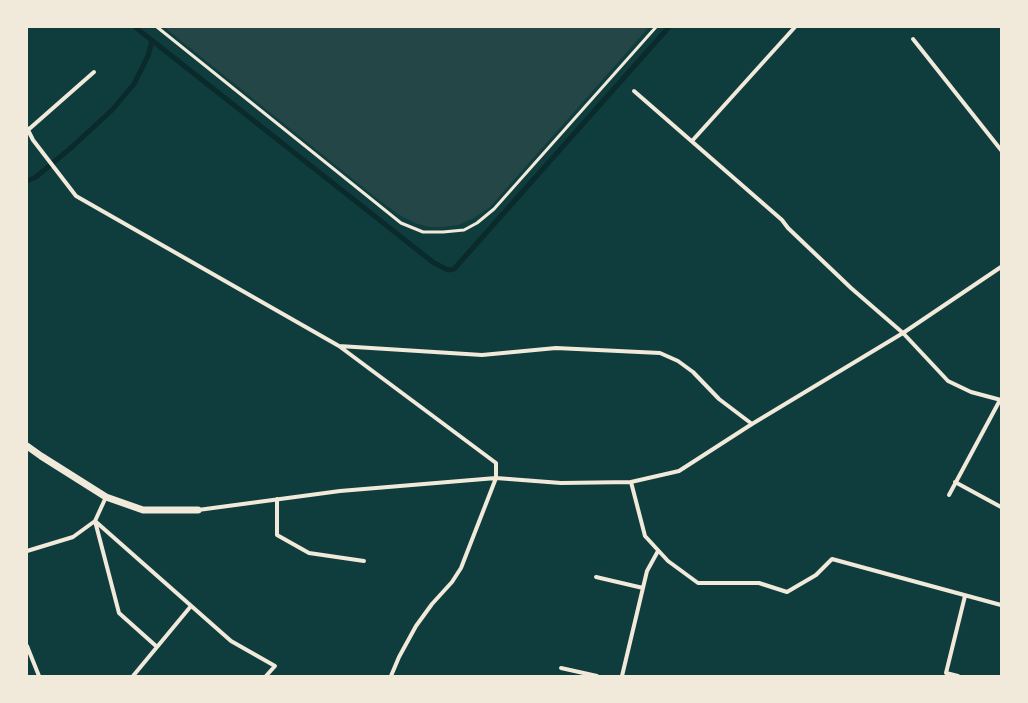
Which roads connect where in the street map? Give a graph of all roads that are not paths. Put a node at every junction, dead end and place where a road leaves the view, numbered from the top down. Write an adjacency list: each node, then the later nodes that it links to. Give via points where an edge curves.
1 (157, 27): 2 (lane, via 401,223 423,232 443,232 464,230 494,209)
2 (656, 27)
3 (795, 27): 8 (street)
4 (913, 39): 9 (street)
5 (94, 72): 7 (street)
6 (634, 91): 8 (street)
7 (28, 129): 12 (street, via 33,140 76,196)
8 (692, 141): 11 (street, via 782,220 851,288)
9 (1001, 150)
10 (1001, 267): 11 (street)
11 (903, 333): 13 (street, via 948,381 971,392); 14 (street)
12 (338, 346): 14 (street, via 482,354 556,348 660,353 678,361 693,372 719,399); 16 (street, via 496,463)
13 (1001, 400): 18 (street)
14 (752, 424): 17 (street, via 678,471)
15 (27, 446): 20 (street)
16 (496, 478): 17 (street, via 561,483); 21 (street); 39 (street, via 461,568 416,626)
17 (631, 482): 26 (street, via 645,536)
18 (955, 482): 19 (street); 22 (street)
19 (949, 495)
20 (106, 497): 23 (street, via 143,510); 24 (street)
21 (277, 499): 23 (street); 27 (street, via 277,535 309,553)
22 (1001, 507)
23 (198, 510)
24 (95, 521): 25 (street, via 73,537); 32 (street); 34 (street, via 119,613)
25 (27, 551)
26 (658, 551): 29 (street, via 647,571); 30 (street, via 698,583 759,583 787,592 816,575 832,559)
27 (364, 561)
28 (596, 577): 29 (street)
29 (643, 588): 41 (street)
30 (965, 596): 31 (street); 42 (street, via 946,673)
31 (1001, 605)
32 (191, 606): 34 (street); 38 (street, via 231,641 275,666)
33 (27, 646): 36 (street)
34 (156, 646): 37 (street)
35 (561, 668): 40 (street)
36 (39, 676)
37 (133, 676)
38 (266, 676)
39 (391, 676)
40 (597, 676)
41 (622, 676)
42 (958, 676)

